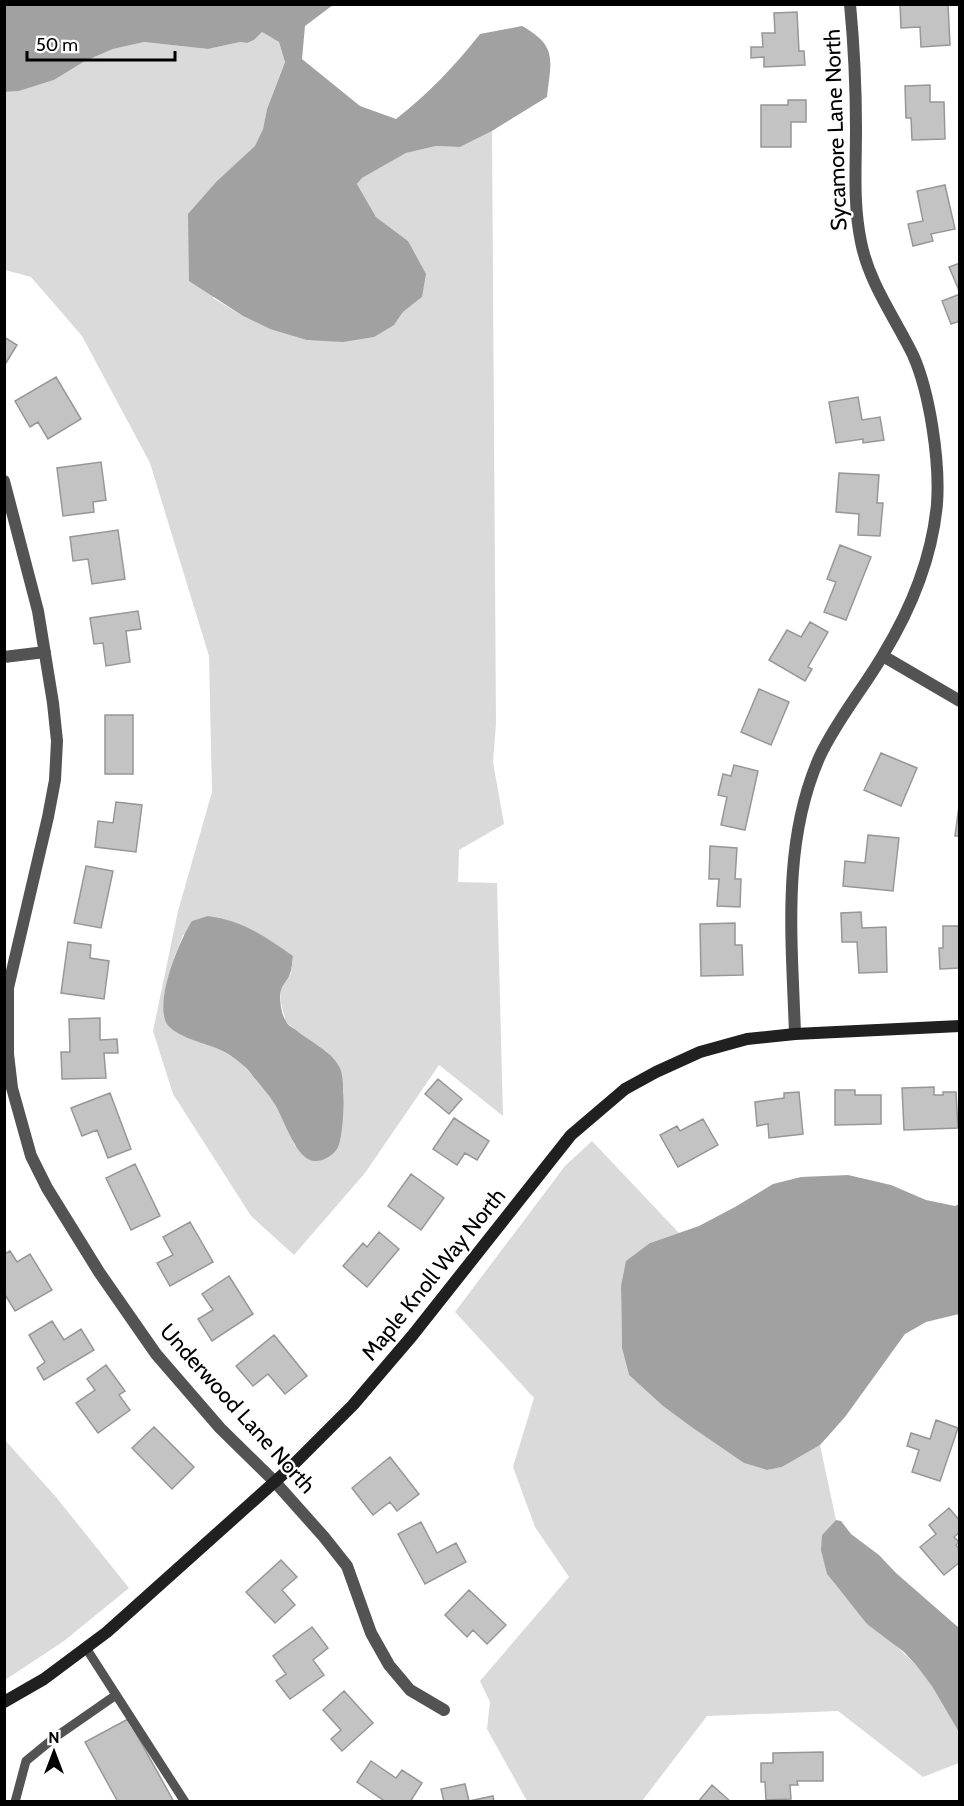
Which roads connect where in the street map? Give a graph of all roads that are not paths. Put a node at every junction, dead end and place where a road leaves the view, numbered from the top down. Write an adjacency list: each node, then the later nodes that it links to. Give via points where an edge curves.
1 (850, 4): 4 (street, Sycamore Lane North, via 856,71 855,189 861,244 913,356 936,446 937,503 929,552 912,601)
2 (4, 481): 3 (street, Underwood Lane North)
3 (45, 652): 5 (street); 7 (street, Underwood Lane North, via 57,741 54,780)
4 (883, 656): 6 (street); 9 (street, Sycamore Lane North, via 820,756 802,807 793,869)
5 (4, 657)
6 (960, 700)
7 (6, 988): 10 (street, Underwood Lane North, via 12,1088 31,1156 48,1188 99,1272 156,1354 220,1428)
8 (960, 1026): 9 (street, Maple Knoll Way North)
9 (795, 1034): 10 (street, Maple Knoll Way North, via 747,1039 700,1052 625,1089 598,1111 571,1135 361,1396)
10 (275, 1482): 11 (street, Maple Knoll Way North); 14 (street, Underwood Lane North, via 347,1566 371,1633 389,1665 410,1690)
11 (86, 1648): 12 (lane); 13 (street, Maple Knoll Way North)
12 (116, 1695): 15 (lane, via 26,1761); 16 (lane)
13 (4, 1702)
14 (444, 1710)
15 (15, 1802)
16 (185, 1802)

